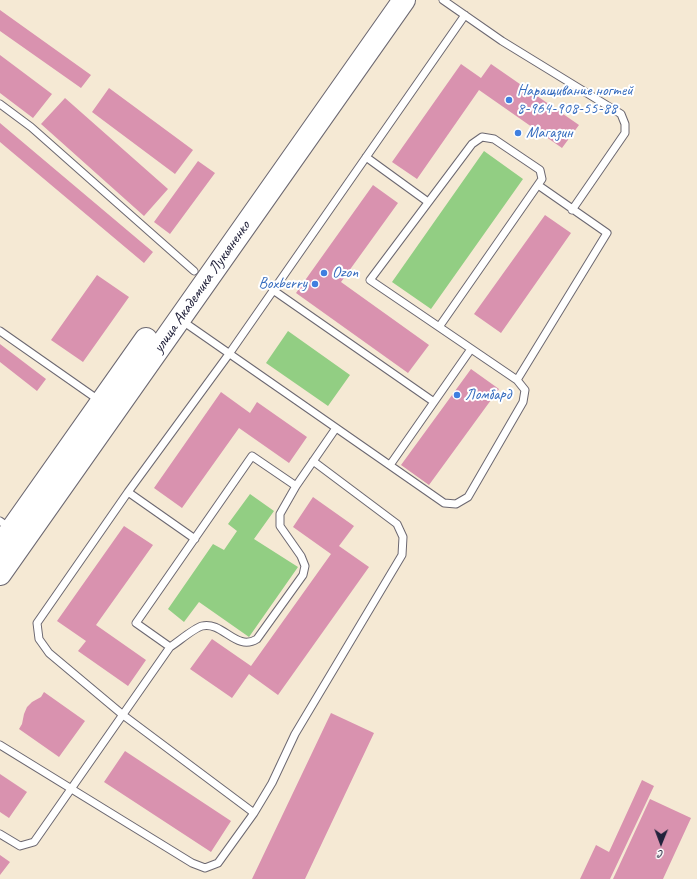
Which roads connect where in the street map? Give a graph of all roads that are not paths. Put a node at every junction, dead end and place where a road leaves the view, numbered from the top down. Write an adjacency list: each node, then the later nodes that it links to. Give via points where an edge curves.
1 (386, 0): 10 (highway, улица Академика Лукьяненко)
2 (404, 0): 12 (highway, улица Академика Лукьяненко)
3 (443, 0): 4 (lane)
4 (465, 15): 6 (lane); 9 (lane, via 502,41 621,114 625,133)
5 (0, 104): 10 (lane, via 31,127)
6 (366, 158): 8 (lane); 11 (lane)
7 (538, 185): 8 (lane, via 542,180 540,170 494,139 482,138 472,144); 9 (lane); 13 (lane)
8 (428, 202): 13 (lane, via 370,280)
9 (572, 210): 17 (lane, via 607,233)
10 (194, 271): 18 (highway, улица Академика Лукьяненко)
11 (273, 290): 16 (lane); 19 (lane)
12 (179, 319): 16 (lane); 27 (highway, улица Академика Лукьяненко)
13 (439, 327): 15 (lane)
14 (0, 331): 18 (lane)
15 (471, 349): 17 (lane); 19 (lane)
16 (229, 354): 20 (lane); 24 (lane)
17 (517, 380): 22 (lane, via 525,390 523,402 468,496 456,504 444,503)
18 (102, 402): 25 (highway, улица Академика Лукьяненко)
19 (434, 402): 22 (lane)
20 (336, 428): 21 (lane); 22 (lane)
21 (313, 461): 23 (lane); 32 (lane, via 398,524 403,537 402,554 295,734 272,783)
22 (390, 465)
23 (296, 486): 26 (lane, via 252,456); 28 (lane, via 280,514 280,526 301,556 305,566 303,575 257,639 251,643 242,643 218,629 201,626)
24 (128, 492): 26 (lane); 29 (lane, via 37,622 39,639 49,653)
25 (4, 532)
26 (195, 539): 28 (lane, via 136,623)
27 (0, 574)
28 (170, 647): 29 (lane)
29 (123, 715): 31 (lane); 32 (lane)
30 (0, 745): 31 (lane)
31 (70, 790): 32 (lane, via 192,863 205,868 218,864); 33 (lane, via 34,842 20,846)
32 (254, 813)
33 (0, 834)

